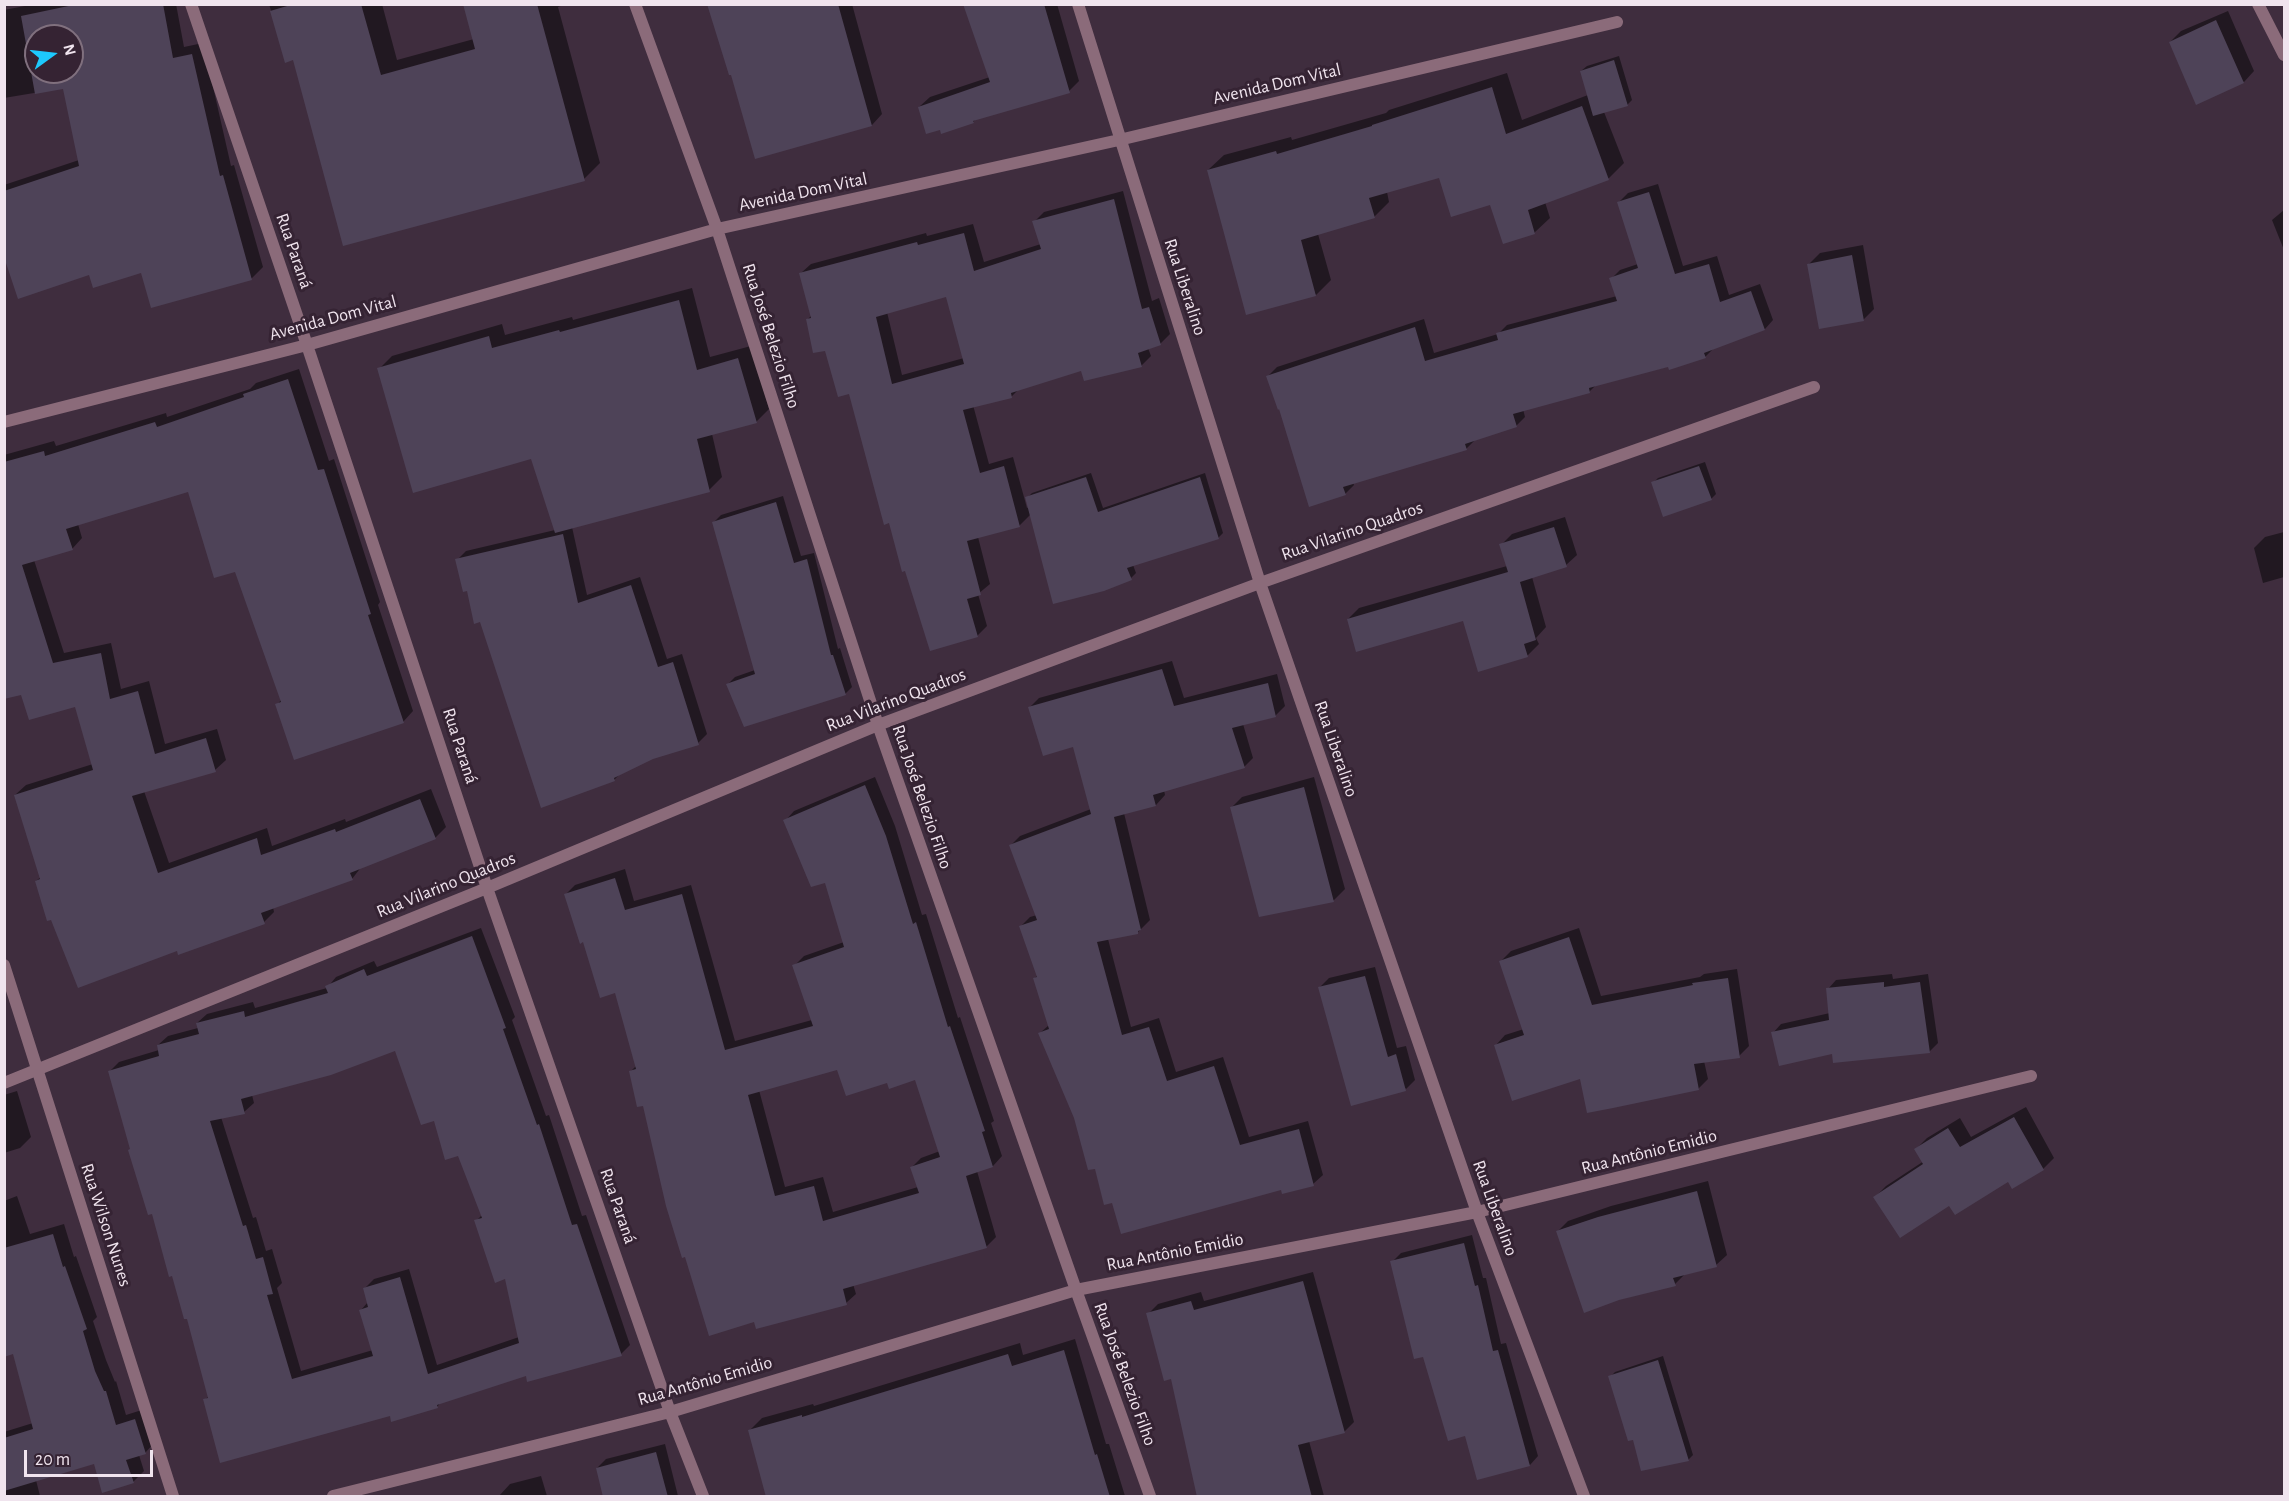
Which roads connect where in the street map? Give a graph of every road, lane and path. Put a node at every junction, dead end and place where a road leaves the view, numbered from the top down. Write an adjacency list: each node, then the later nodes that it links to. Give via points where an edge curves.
1 (191, 4): 9 (street, Rua Paraná)
2 (635, 4): 8 (street, Rua José Belezio Filho)
3 (1078, 4): 7 (street, Rua Liberalino)
4 (2258, 4): 6 (street)
5 (1617, 22): 7 (street, Avenida Dom Vital)
6 (2284, 55)
7 (1119, 140): 8 (street, Avenida Dom Vital); 12 (street, Rua Liberalino)
8 (717, 229): 9 (street, Avenida Dom Vital); 13 (street, Rua José Belezio Filho)
9 (307, 345): 11 (street, Avenida Dom Vital); 14 (street, Rua Paraná)
10 (1814, 387): 12 (street, Rua Vilarino Quadros)
11 (4, 422)
12 (1260, 583): 13 (street, Rua Vilarino Quadros); 19 (street, Rua Liberalino)
13 (878, 725): 14 (street, Rua Vilarino Quadros); 20 (street, Rua José Belezio Filho)
14 (488, 888): 16 (street, Rua Vilarino Quadros); 21 (street, Rua Paraná)
15 (4, 965): 16 (street, Rua Wilson Nunes)
16 (38, 1070): 18 (street, Rua Vilarino Quadros); 22 (street, Rua Wilson Nunes)
17 (2031, 1076): 19 (street, Rua Antônio Emidio)
18 (4, 1083)
19 (1477, 1212): 20 (street, Rua Antônio Emidio); 26 (street, Rua Liberalino)
20 (1076, 1290): 21 (street, Rua Antônio Emidio); 25 (street, Rua José Belezio Filho)
21 (670, 1412): 23 (street, Rua Antônio Emidio); 24 (street, Rua Paraná)
22 (173, 1497)
23 (333, 1497)
24 (703, 1497)
25 (1150, 1497)
26 (1584, 1497)

